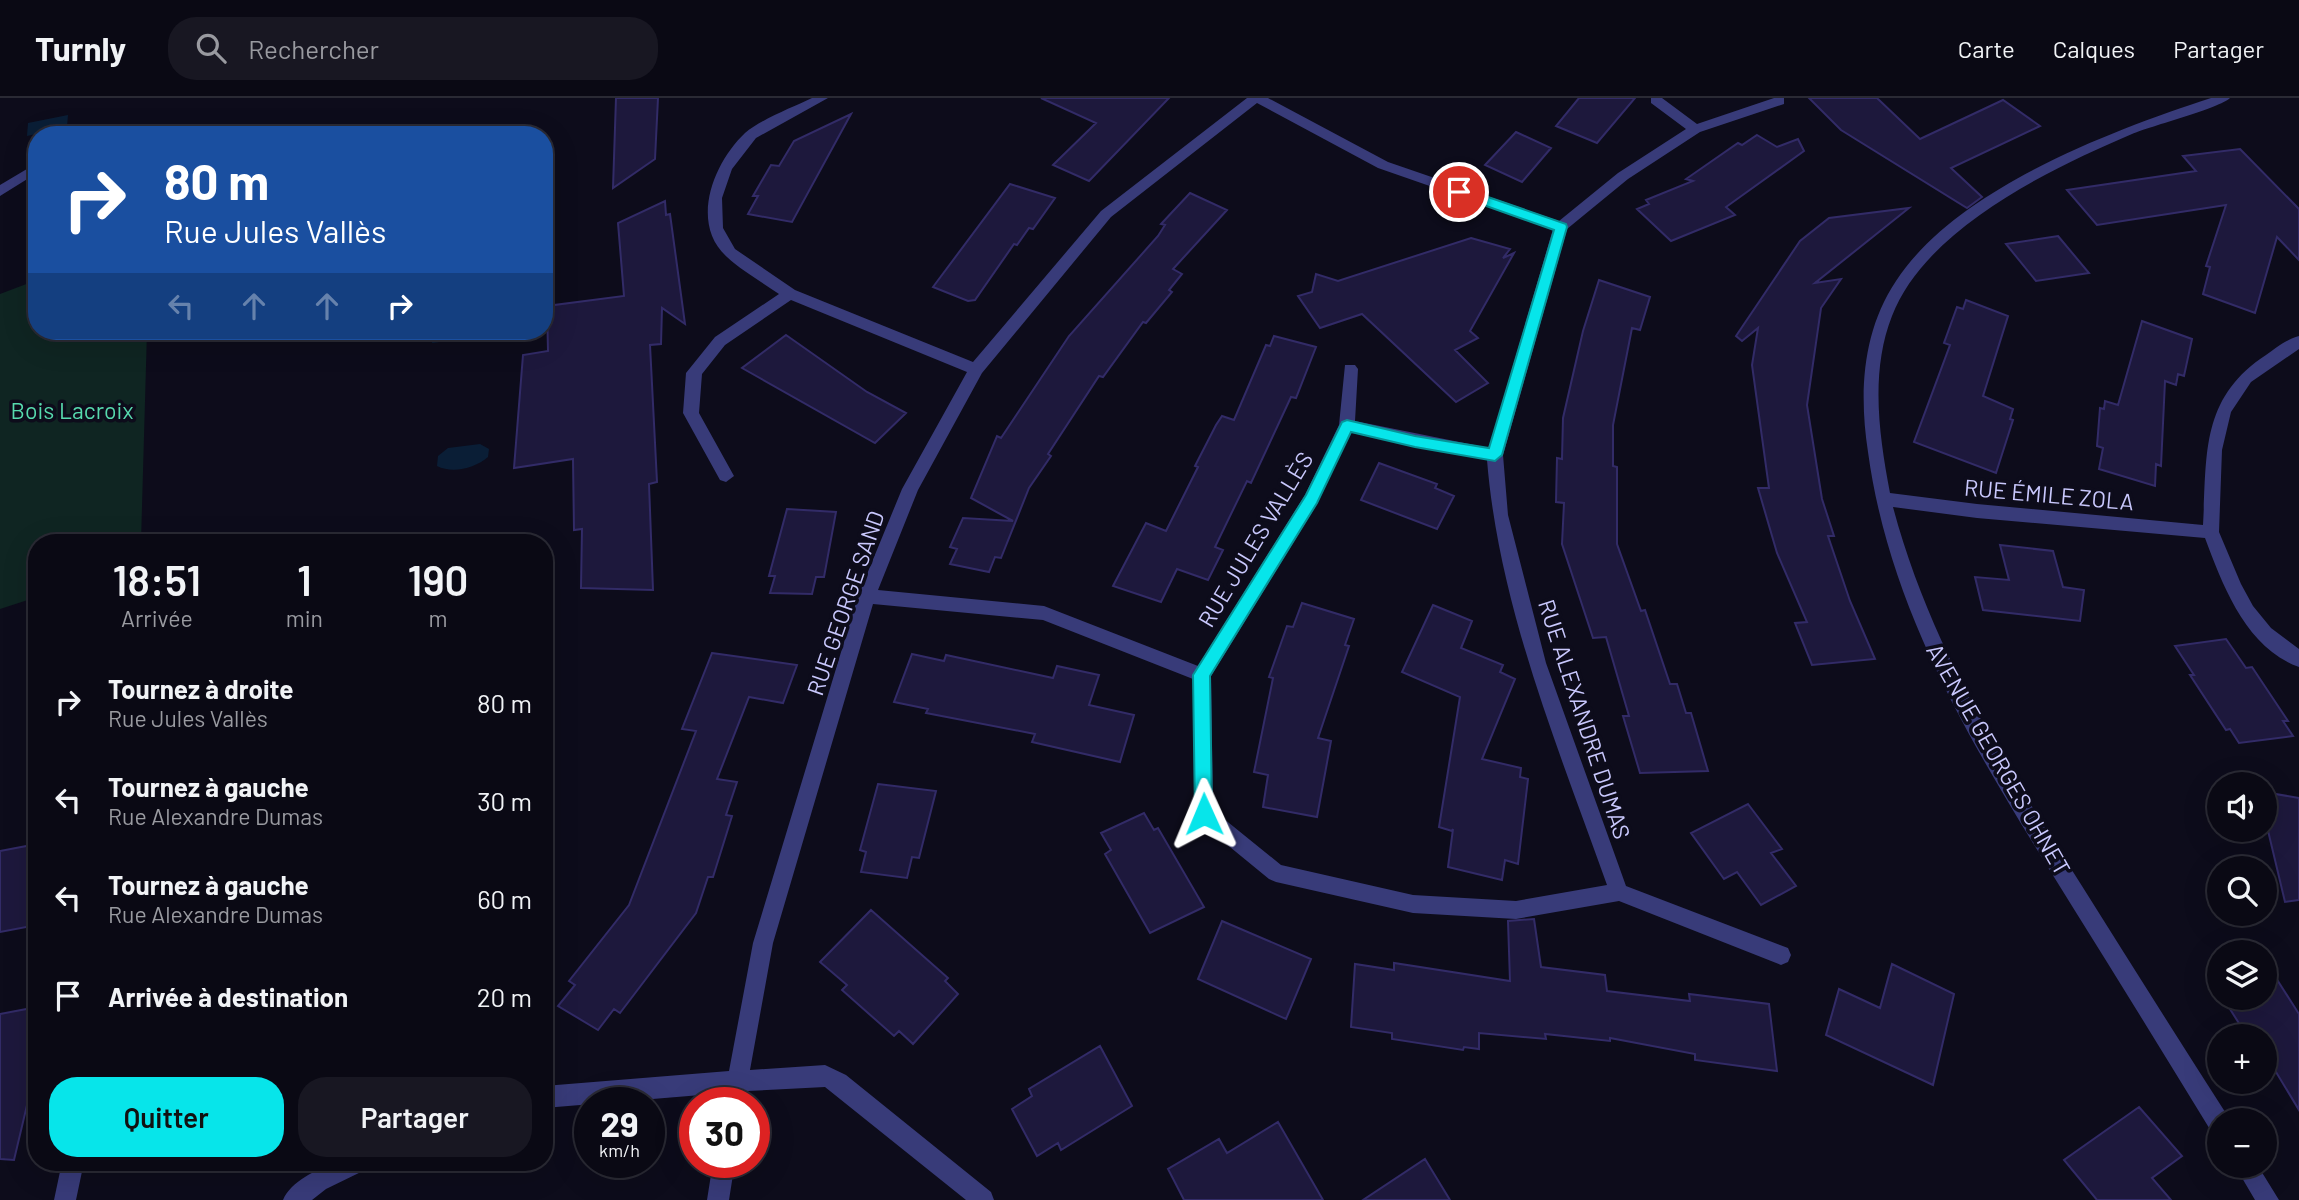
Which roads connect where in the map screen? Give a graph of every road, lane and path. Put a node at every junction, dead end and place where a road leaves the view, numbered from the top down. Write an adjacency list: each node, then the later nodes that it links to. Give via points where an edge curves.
1 (822, 98): 10 (street, via 751,135 726,168 715,198 716,228 730,252)
2 (1256, 98): 9 (street, via 1383,165); 12 (street, RUE GEORGE SAND, via 1106,214)
3 (2224, 98): 17 (street, AVENUE GEORGES OHNET, via 2118,135 2036,176 1960,223 1913,268 1892,300 1872,356 1869,394)
4 (1656, 100): 6 (street)
5 (1779, 102): 6 (street)
6 (1695, 129): 9 (street, via 1623,176)
7 (28, 173): 8 (street)
8 (0, 191)
9 (1561, 227): 15 (street, RUE ALEXANDRE DUMAS)
10 (790, 294): 12 (street); 16 (street, via 720,341 694,373 691,413)
11 (2299, 341): 18 (street, via 2246,378 2220,417)
12 (976, 369): 19 (street, RUE GEORGE SAND, via 910,489)
13 (1350, 369): 14 (street, RUE JULES VALLÈS)
14 (1347, 425): 15 (street); 21 (street, RUE JULES VALLÈS, via 1311,499)
15 (1495, 455): 22 (street, RUE ALEXANDRE DUMAS, via 1500,515 1537,663)
16 (726, 476)
17 (1883, 499): 18 (street, RUE ÉMILE ZOLA); 27 (street, AVENUE GEORGES OHNET, via 1897,557 1924,628 1954,688)
18 (2211, 532): 20 (street, via 2247,609 2263,632)
19 (867, 596): 21 (street, via 1044,613); 24 (street, RUE GEORGE SAND, via 763,943)
20 (2299, 659)
21 (1202, 675): 22 (street, via 1204,814 1276,873 1438,906 1516,910)
22 (1619, 892): 23 (street)
23 (1781, 955)
24 (737, 1081): 25 (street, RUE GEORGE SAND); 26 (street); 35 (street, via 832,1078)
25 (736, 1087)
26 (553, 1096)
27 (2210, 1108)
28 (71, 1171): 32 (street)
29 (339, 1171): 33 (street)
30 (721, 1178): 34 (street)
31 (2254, 1178): 36 (street)
32 (65, 1200)
33 (294, 1200)
34 (718, 1200)
35 (983, 1200)
36 (2268, 1200)

